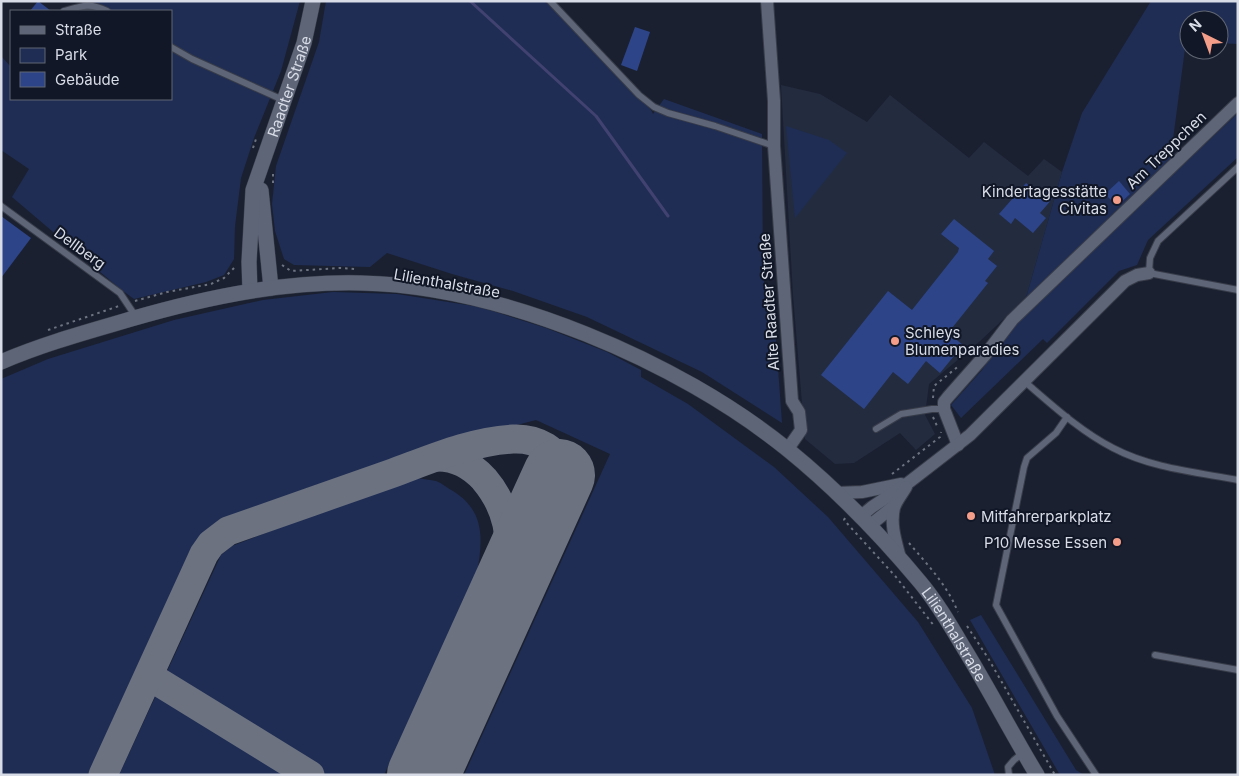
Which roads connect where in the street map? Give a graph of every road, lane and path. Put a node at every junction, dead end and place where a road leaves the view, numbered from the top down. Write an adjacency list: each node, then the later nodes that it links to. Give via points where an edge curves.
1 (313, 1): 7 (main road, Raadter Straße, via 304,43)
2 (550, 1): 9 (lane, via 654,107)
3 (767, 1): 9 (street, Alte Raadter Straße)
4 (68, 10): 5 (lane, via 88,5)
5 (105, 10)
6 (172, 48): 7 (lane)
7 (284, 101): 11 (main road, Raadter Straße)
8 (1238, 103): 27 (street, Am Treppchen, via 1012,320)
9 (774, 146): 31 (street, Alte Raadter Straße, via 792,401 799,412 801,430)
10 (1238, 167): 17 (lane, via 1158,241 1150,258)
11 (268, 168): 12 (path); 14 (main road, Raadter Straße, via 262,199); 15 (main road, Raadter Straße, via 253,190)
12 (273, 184)
13 (1, 206): 21 (lane, Dellberg, via 120,293)
14 (268, 265): 16 (path, via 281,264 291,270); 18 (main road, Raadter Straße)
15 (248, 266): 20 (main road, Raadter Straße); 21 (path, via 235,267 224,278 210,284)
16 (358, 269)
17 (1149, 273): 19 (lane); 26 (street, via 1125,281)
18 (271, 288): 20 (main road, Lilienthalstraße); 31 (main road, Lilienthalstraße, via 361,283 403,286 480,300 544,318 671,374 753,424)
19 (1238, 290)
20 (250, 291): 22 (main road, Lilienthalstraße)
21 (127, 303): 22 (lane, Dellberg); 23 (path)
22 (136, 317): 24 (main road, Lilienthalstraße)
23 (46, 330)
24 (4, 358)
25 (965, 361): 27 (path, via 934,386)
26 (1024, 381): 28 (lane); 30 (street)
27 (938, 409): 29 (lane, via 901,414); 30 (street); 32 (path, via 933,420 941,432 940,436)
28 (1067, 417): 33 (lane, via 1112,448 1137,459); 45 (lane, via 1056,433 1027,458 996,605 1057,716)
29 (876, 429)
30 (958, 445): 34 (street)
31 (788, 450): 35 (main road, Lilienthalstraße)
32 (892, 473)
33 (1238, 480)
34 (908, 483): 35 (street, via 862,492); 36 (street); 37 (street)
35 (836, 493): 37 (main road, Lilienthalstraße)
36 (894, 506): 37 (street); 38 (street, via 892,524)
37 (860, 518): 38 (main road, Lilienthalstraße); 39 (path, Lilienthalstraße, via 844,520 896,577)
38 (900, 559): 42 (main road, Lilienthalstraße, via 946,618)
39 (935, 627)
40 (1155, 655): 41 (lane)
41 (1238, 670)
42 (1024, 752): 43 (lane, via 1008,767); 44 (main road, Lilienthalstraße)
43 (1009, 775)
44 (1037, 775)
45 (1096, 775)

